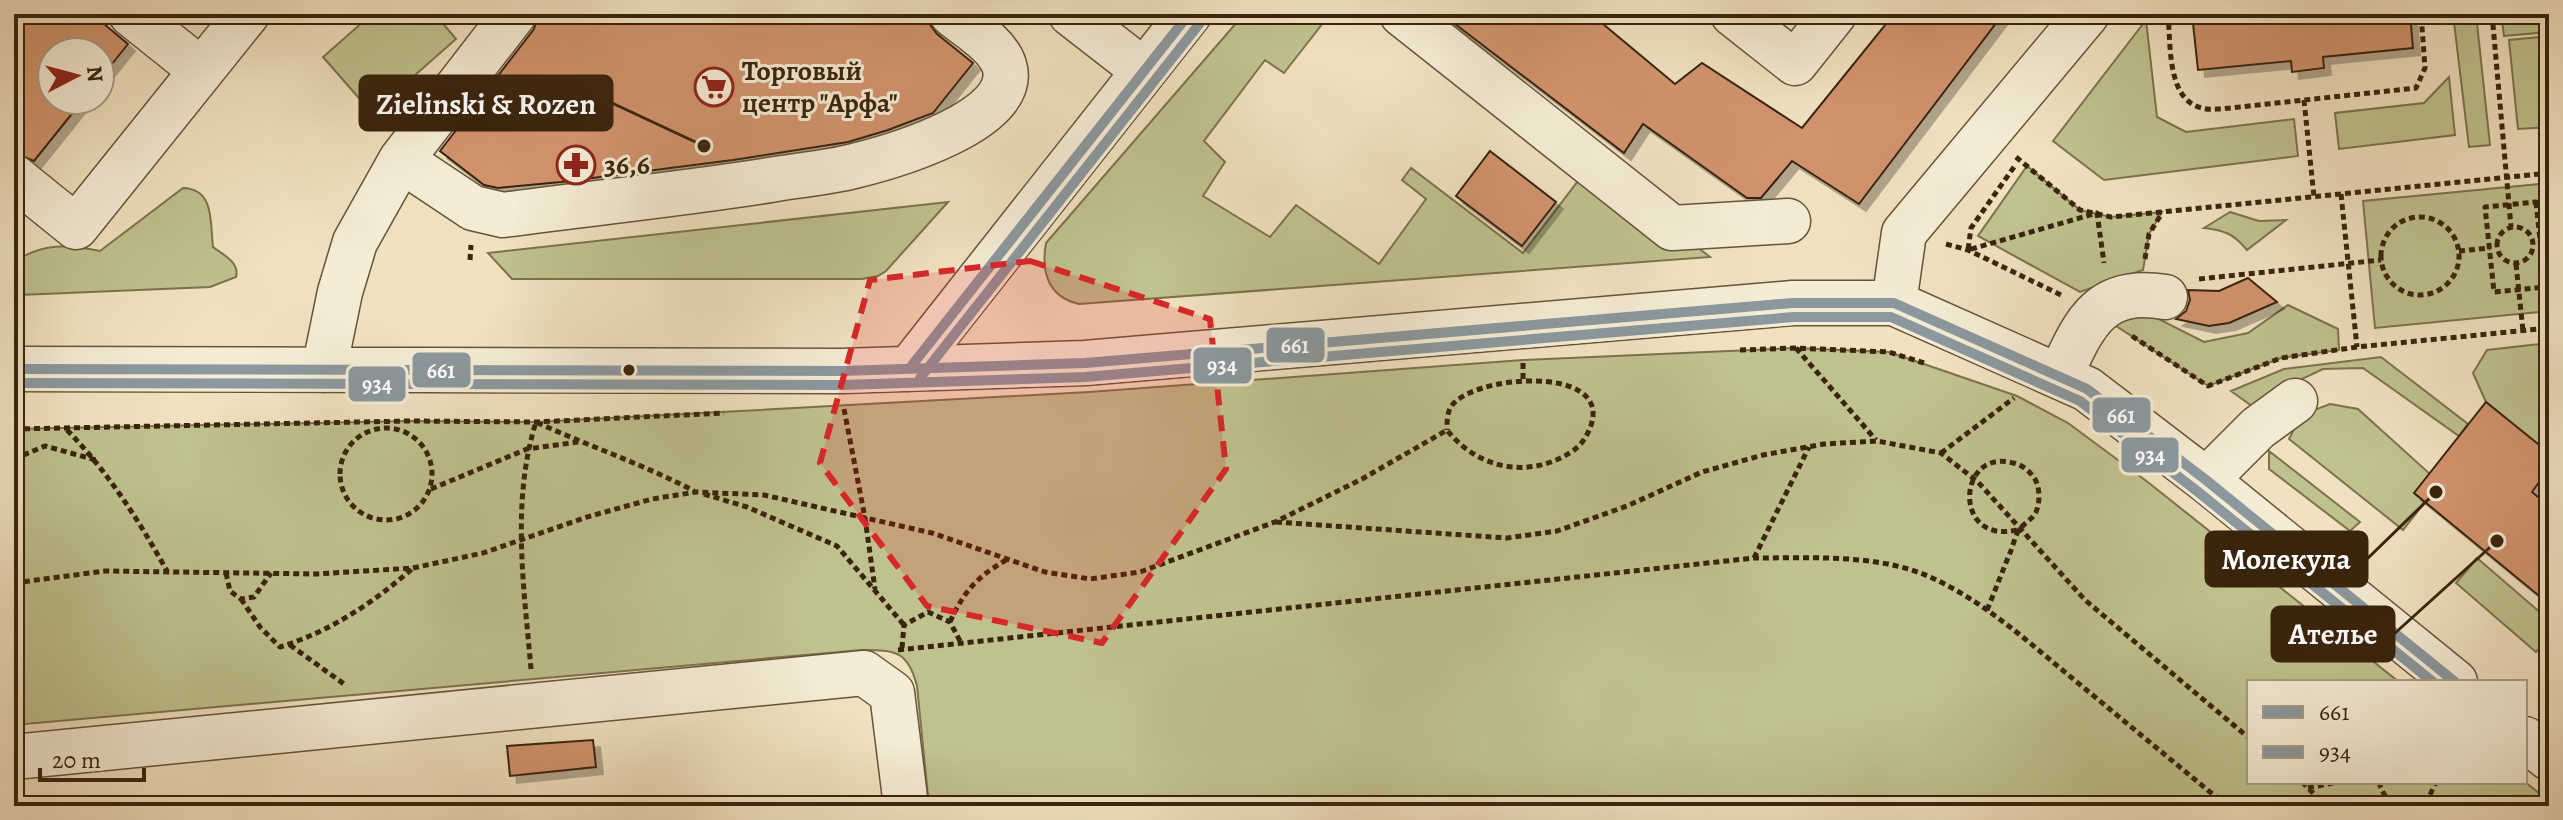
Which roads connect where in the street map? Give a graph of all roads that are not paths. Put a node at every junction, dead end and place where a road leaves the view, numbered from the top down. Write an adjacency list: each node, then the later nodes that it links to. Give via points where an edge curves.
1 (131, 14): 11 (street)
2 (247, 14): 11 (street)
3 (514, 14): 13 (street)
4 (952, 14): 13 (street, via 994,48 1004,64 1006,79 996,99 970,124 926,145 853,166 503,215 473,208)
5 (1071, 14): 12 (street)
6 (1189, 14): 12 (street)
7 (1402, 14): 15 (street, via 1672,228)
8 (1733, 14): 9 (street, via 1795,63)
9 (1834, 14)
10 (2087, 14): 17 (street, via 1904,233)
11 (201, 70): 14 (street, via 76,227)
12 (1143, 70): 19 (street)
13 (401, 160): 20 (street, via 355,242)
14 (14, 177)
15 (1788, 221)
16 (2168, 282): 21 (street, via 2094,312)
17 (1894, 303): 19 (street, via 1793,303 1085,363); 21 (street)
18 (14, 369): 20 (street)
19 (909, 369): 20 (street)
20 (324, 370)
21 (2060, 376): 23 (street, via 2087,389)
22 (2295, 401): 23 (street, via 2258,428)
23 (2206, 480): 24 (street)
24 (2453, 680)
25 (2527, 741): 27 (street)
26 (14, 757): 28 (street, via 864,673 892,693)
27 (2549, 758)
28 (906, 806)

